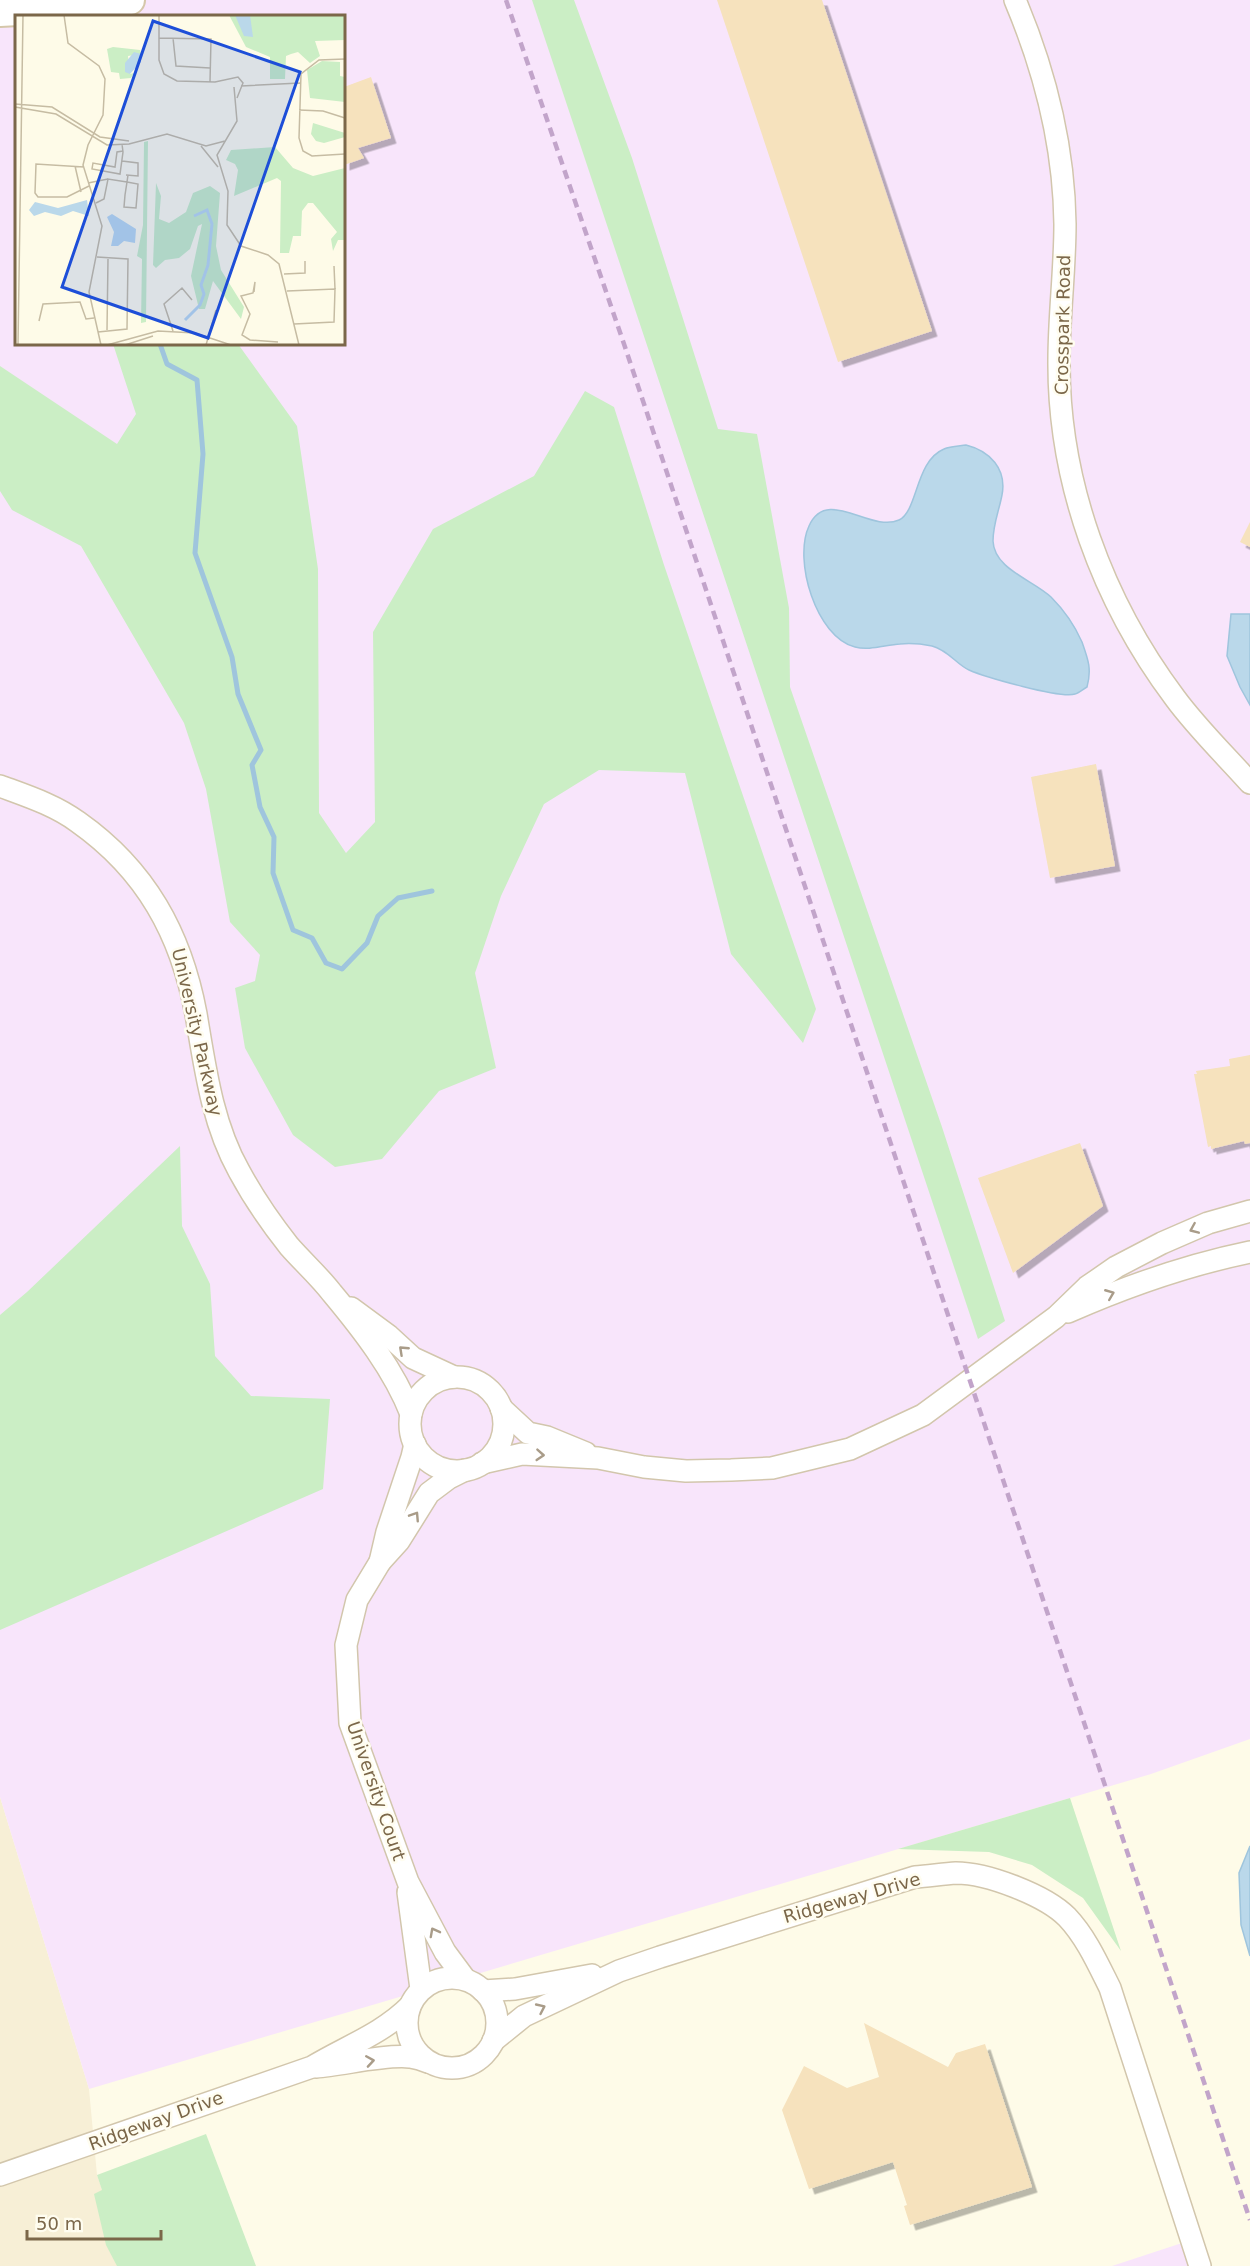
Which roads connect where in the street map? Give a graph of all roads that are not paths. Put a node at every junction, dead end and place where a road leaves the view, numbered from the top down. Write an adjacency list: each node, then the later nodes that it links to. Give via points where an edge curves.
1 (130, 0): 3 (main road)
2 (1015, 0): 4 (street, Crosspark Road, via 1046,86 1057,138 1065,227 1059,361 1062,412 1069,462 1085,525 1102,574 1142,652 1176,700)
3 (0, 12)
4 (1250, 783)
5 (0, 786): 8 (street, University Parkway, via 77,820 111,848 158,905 187,974 208,1085 237,1168 260,1208)
6 (1250, 1211): 9 (street, one-way to 9, via 1208,1223 1116,1267 1087,1287)
7 (1250, 1252): 9 (street, one-way to 7, via 1143,1281)
8 (332, 1293): 10 (street, University Parkway, one-way to 8, via 413,1358); 12 (street, University Parkway, via 394,1376)
9 (1056, 1317): 14 (street, via 923,1415 850,1449 772,1468 731,1470 687,1471)
10 (454, 1377): 11 (street, via 486,1387); 12 (street, via 428,1388 417,1399)
11 (501, 1408): 14 (street, via 528,1433); 15 (street, via 504,1428 500,1443 492,1456)
12 (411, 1414): 13 (street)
13 (415, 1444): 15 (street, via 423,1457 436,1466 450,1470); 16 (street, University Court)
14 (598, 1458): 15 (street, one-way to 14, via 522,1454)
15 (474, 1466): 16 (street, University Court, one-way to 15, via 399,1541 429,1493)
16 (380, 1562): 17 (street, University Court, via 357,1600 346,1645 350,1724)
17 (408, 1882): 19 (street, University Court, one-way to 17, via 445,1952); 21 (street, University Court)
18 (619, 1971): 20 (street, Ridgeway Drive); 22 (street, Ridgeway Drive, one-way to 18, via 524,2016); 26 (street, Ridgeway Drive, via 915,1877 958,1873 993,1879 1034,1895 1066,1916 1091,1949 1110,1988)
19 (465, 1979): 20 (street); 21 (street, via 434,1981)
20 (483, 1991): 22 (street, via 496,2013)
21 (415, 1998): 23 (street, via 406,2016 406,2030 411,2044); 24 (street, Ridgeway Drive, via 394,2021)
22 (493, 2041): 23 (street, via 472,2064 444,2068)
23 (428, 2062): 24 (street, Ridgeway Drive, one-way to 23, via 392,2057)
24 (312, 2067): 25 (street, Ridgeway Drive)
25 (0, 2175)
26 (1200, 2266)

